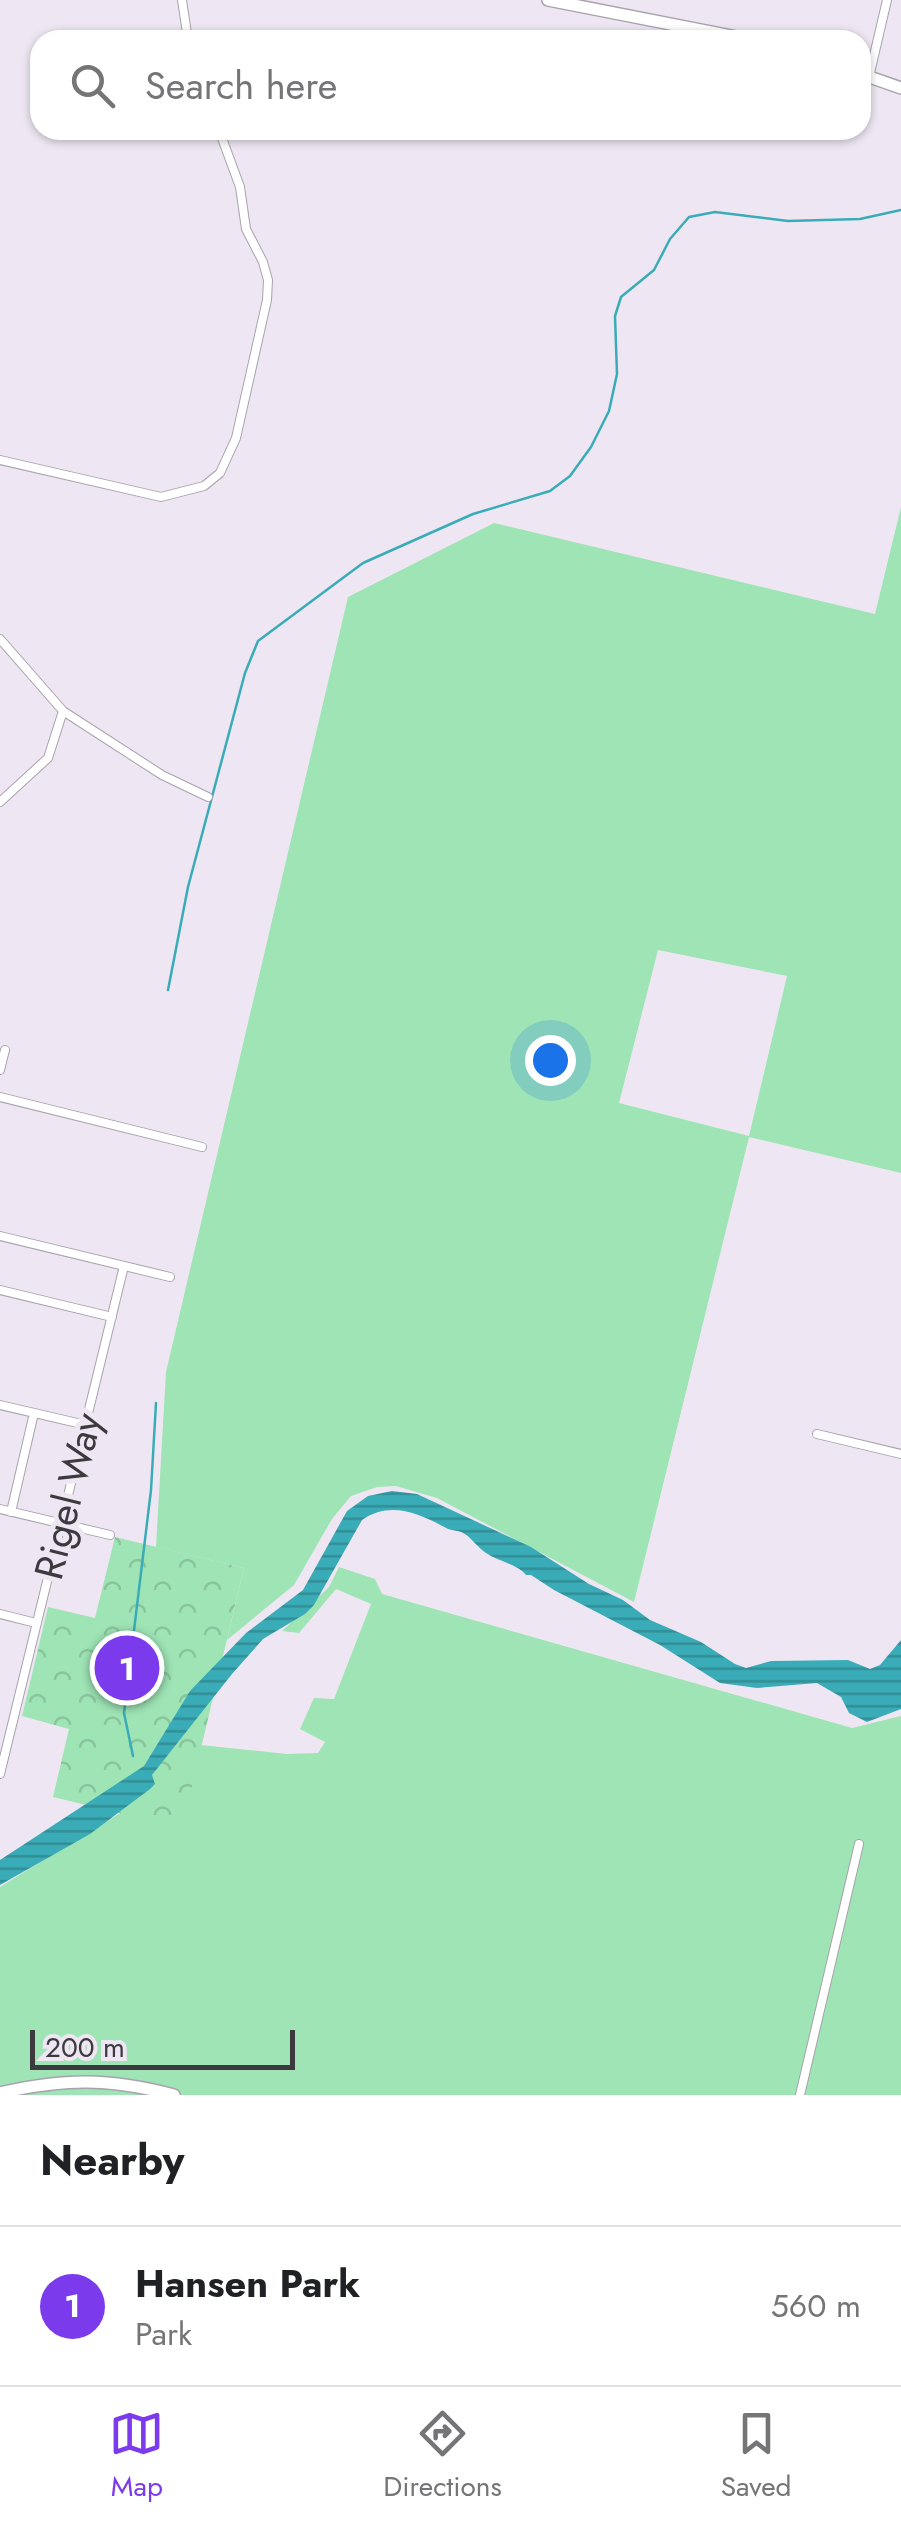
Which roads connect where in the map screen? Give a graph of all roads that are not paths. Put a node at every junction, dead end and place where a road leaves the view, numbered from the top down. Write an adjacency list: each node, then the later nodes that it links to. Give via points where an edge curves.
1 (182, 0): 4 (street)
2 (548, 0): 5 (street)
3 (887, 0): 6 (street)
4 (186, 30)
5 (701, 30)
6 (871, 55)
7 (871, 78): 8 (street)
8 (901, 88)
9 (223, 140): 10 (street, via 246,229 268,280 236,438 220,472 204,486 161,497)
10 (0, 460)
11 (0, 639): 12 (street)
12 (63, 711): 13 (street, via 162,776); 14 (street, via 48,758)
13 (208, 797)
14 (0, 802)
15 (5, 1050): 16 (street)
16 (0, 1070)
17 (0, 1098): 18 (street)
18 (202, 1147)
19 (0, 1236): 20 (street)
20 (124, 1266): 21 (street); 23 (street, Rigel Way)
21 (170, 1277)
22 (0, 1290): 23 (street)
23 (112, 1317): 26 (street, Rigel Way)
24 (0, 1405): 25 (street)
25 (34, 1413): 26 (street); 30 (street)
26 (86, 1425): 31 (street, Rigel Way)
27 (817, 1434): 28 (street)
28 (901, 1454)
29 (0, 1509): 30 (street)
30 (11, 1512): 31 (street)
31 (61, 1524): 32 (street); 34 (street, Rigel Way)
32 (110, 1536)
33 (0, 1614): 34 (street)
34 (36, 1623): 36 (street, Rigel Way)
35 (0, 1723): 36 (street)
36 (12, 1726): 37 (street, Rigel Way)
37 (0, 1774)
38 (859, 1844): 41 (street)
39 (0, 2093): 40 (street, via 86,2080)
40 (174, 2095)
41 (800, 2095)

